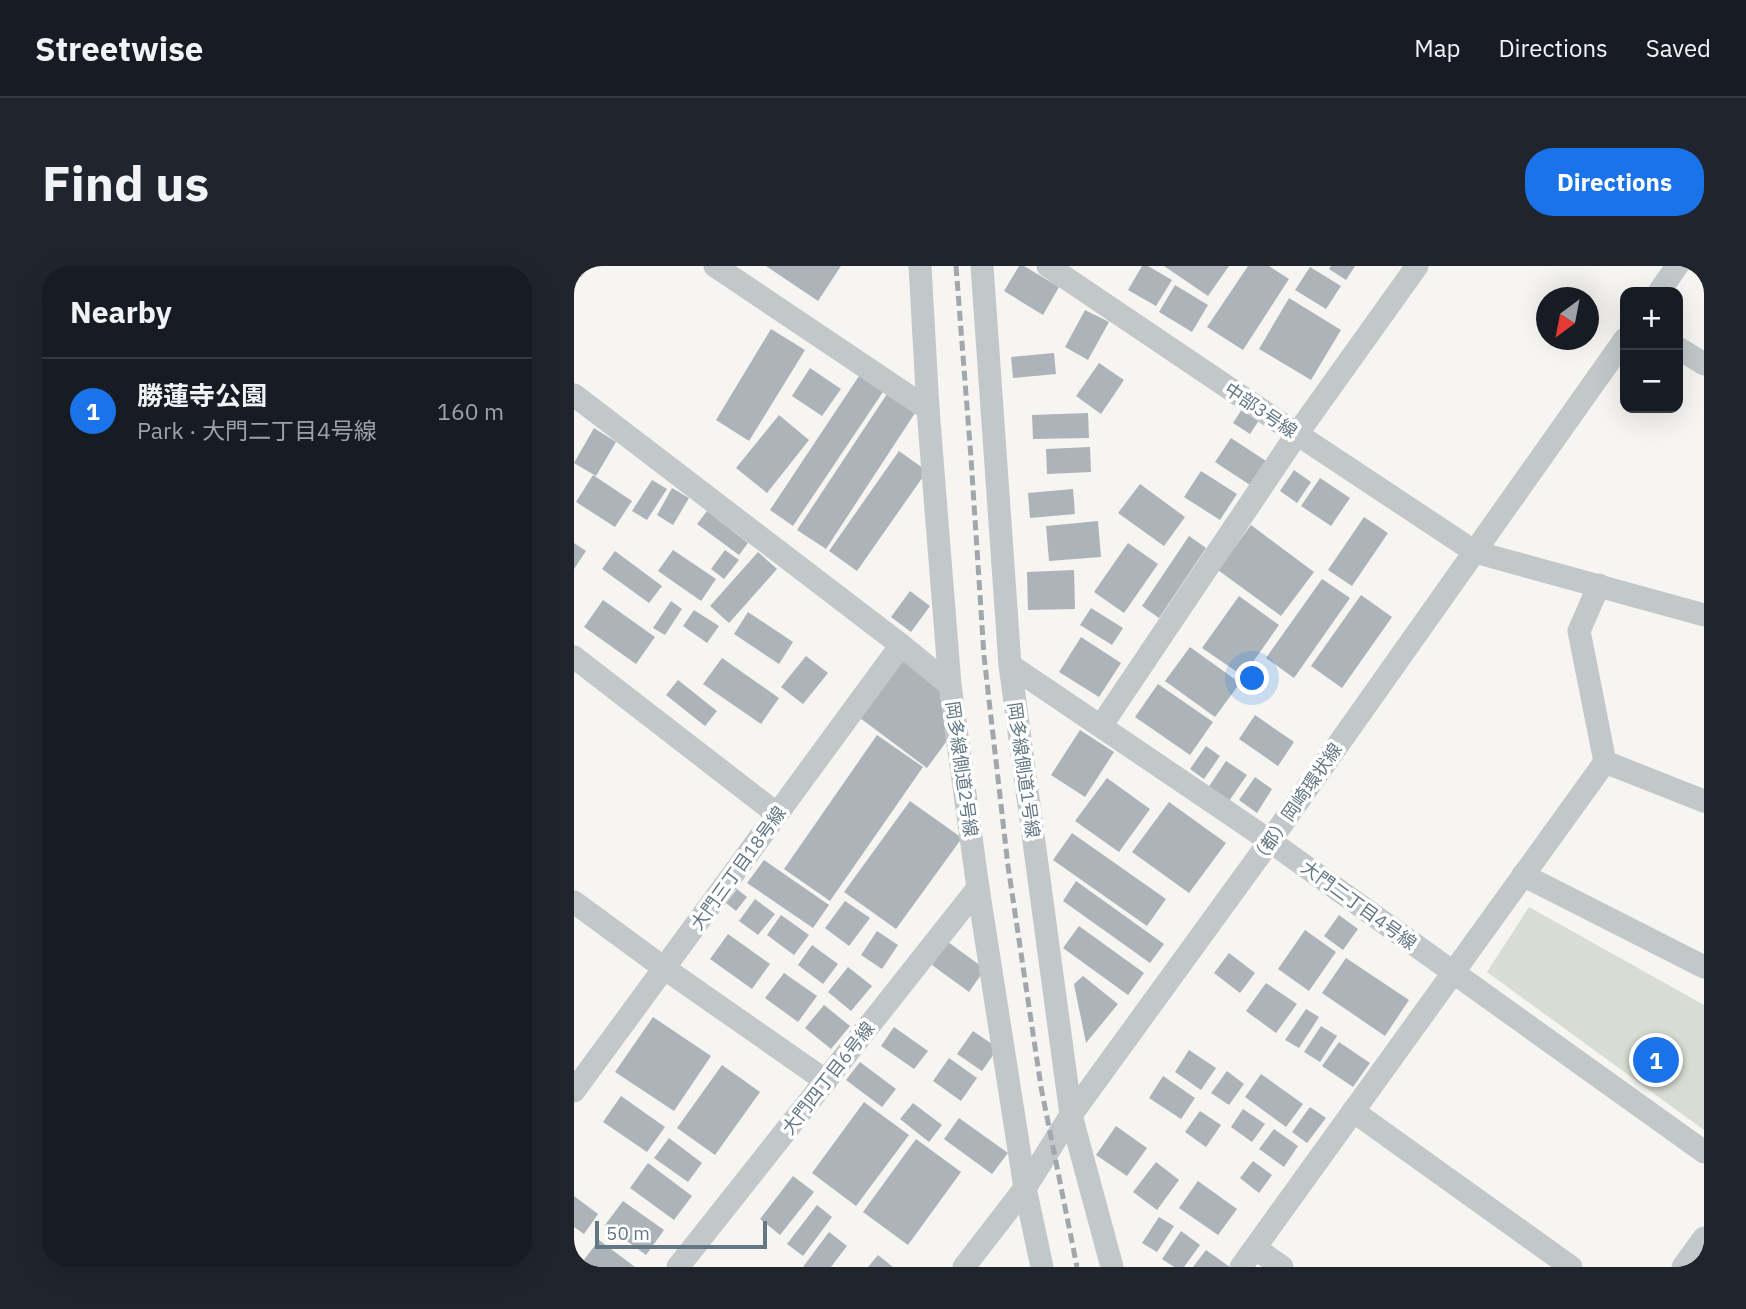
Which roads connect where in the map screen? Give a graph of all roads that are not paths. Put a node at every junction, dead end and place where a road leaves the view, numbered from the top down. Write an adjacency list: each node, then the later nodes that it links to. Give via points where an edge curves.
1 (715, 266): 12 (street)
2 (920, 266): 12 (street, 岡多線側道2号線)
3 (982, 266): 19 (street, 岡多線側道1号線)
4 (1048, 266): 13 (street, 中部3号線)
5 (1677, 266): 7 (street)
6 (1407, 270): 13 (street)
7 (1662, 287)
8 (1620, 346): 14 (street, （都）岡崎環状線)
9 (1681, 350): 10 (street)
10 (1704, 364)
11 (574, 396): 17 (street)
12 (928, 410): 20 (street, 岡多線側道2号線)
13 (1297, 434): 14 (street, 中部3号線); 21 (street)
14 (1475, 552): 15 (street, 中部3号線); 25 (street, （都）岡崎環状線)
15 (1599, 585): 16 (street, 中部3号線); 22 (street, via 1579,631)
16 (1704, 615)
17 (901, 645): 20 (street); 24 (street, 大門三丁目18号線)
18 (574, 657): 24 (street)
19 (1010, 665): 21 (street, 大門二丁目4号線); 35 (street, 岡多線側道1号線)
20 (950, 685): 27 (street, 岡多線側道2号線)
21 (1101, 726): 25 (street, 大門二丁目4号線)
22 (1605, 762): 23 (street); 26 (street)
23 (1704, 801)
24 (777, 814): 30 (street, 大門三丁目18号線)
25 (1270, 841): 31 (street, 大門二丁目4号線); 35 (street, （都）岡崎環状線)
26 (1523, 875): 29 (street); 31 (street)
27 (978, 888): 32 (street, 大門四丁目6号線); 37 (street, 岡多線側道2号線)
28 (574, 902): 30 (street)
29 (1704, 967)
30 (664, 968): 32 (street); 33 (street, 大門三丁目18号線)
31 (1452, 972): 34 (street); 36 (street, 大門二丁目4号線)
32 (826, 1081): 40 (street, 大門四丁目6号線)
33 (574, 1091)
34 (1353, 1111): 39 (street); 46 (street)
35 (1070, 1115): 37 (street, （都）岡崎環状線); 43 (street, 岡多線側道1号線)
36 (1704, 1152)
37 (1025, 1188): 41 (street, （都）岡崎環状線); 42 (street, 岡多線側道2号線)
38 (1704, 1238): 47 (street)
39 (1255, 1248): 44 (street); 45 (street)
40 (678, 1267)
41 (964, 1267)
42 (1042, 1267)
43 (1112, 1267)
44 (1241, 1267)
45 (1282, 1267)
46 (1571, 1267)
47 (1683, 1267)

